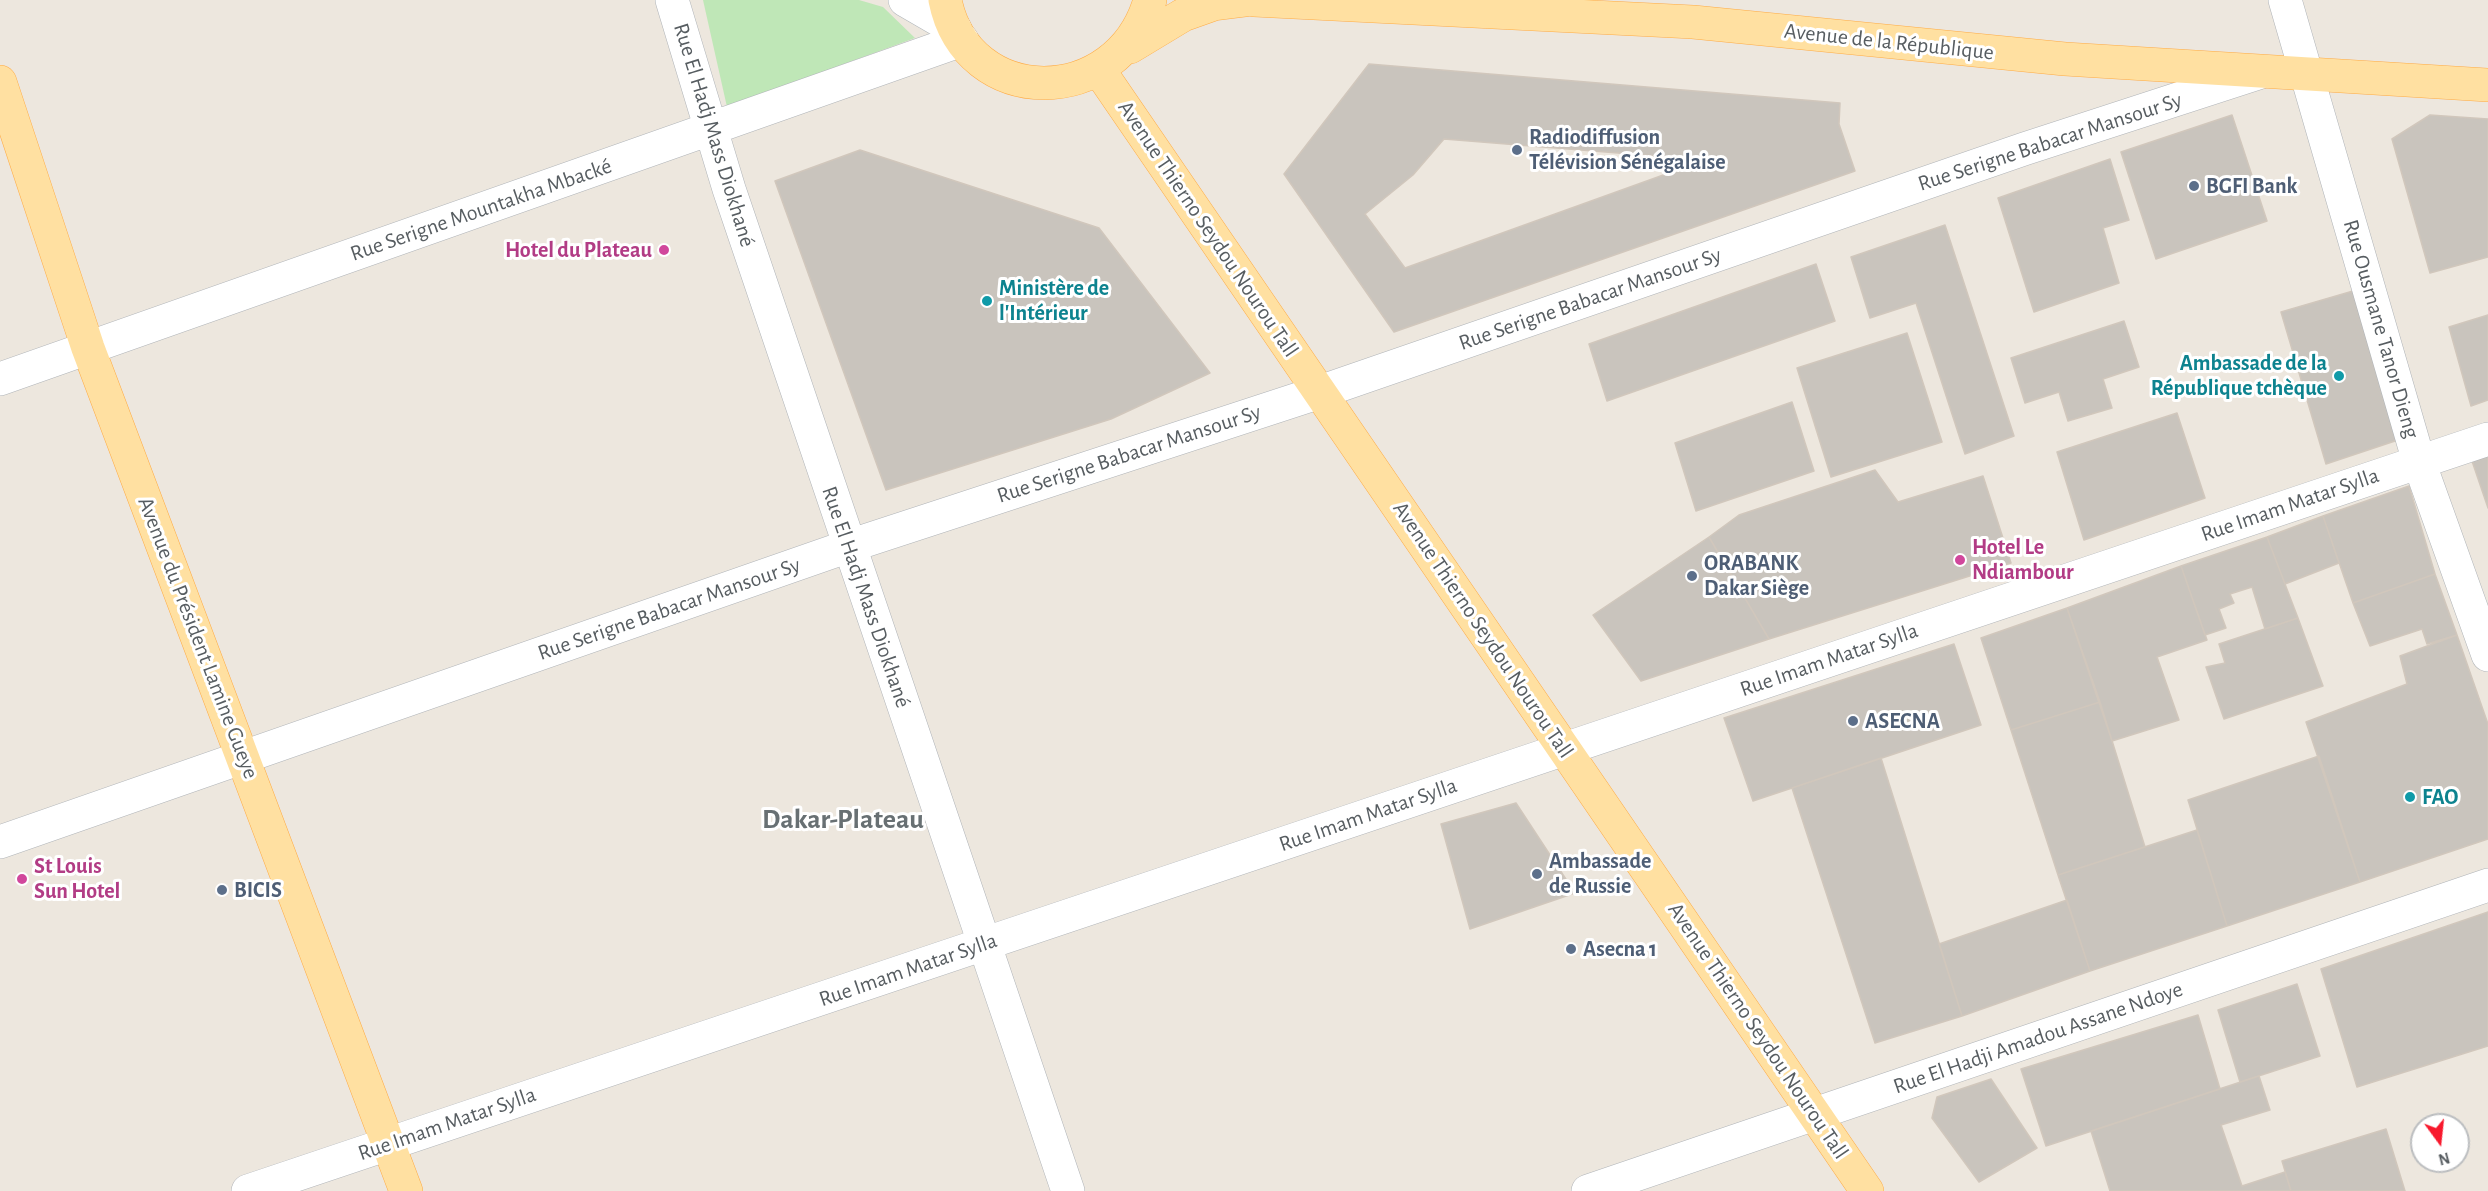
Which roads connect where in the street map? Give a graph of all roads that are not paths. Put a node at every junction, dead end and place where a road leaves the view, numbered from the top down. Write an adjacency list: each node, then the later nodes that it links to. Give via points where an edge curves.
1 (672, 0): 15 (street, Rue El Hadj Mass Diokhané)
2 (905, 0): 8 (street)
3 (1150, 0): 9 (main road, via 1145,17)
4 (1246, 0): 9 (main road, via 1214,3 1183,15)
5 (1254, 0): 7 (main road, Avenue de la République)
6 (2285, 0): 12 (street, Rue Ousmane Tanor Dieng)
7 (1288, 1): 11 (main road, Avenue de la République, via 1693,22 2066,59)
8 (954, 23): 10 (main road, via 990,66 1025,81 1063,82); 15 (street, Rue Serigne Mountakha Mbacké)
9 (1125, 49): 10 (main road)
10 (1099, 70): 18 (main road, Avenue Thierno Seydou Nourou Tall)
11 (2261, 72): 12 (main road, Avenue de la République); 18 (street, Rue Serigne Babacar Mansour Sy, via 2013,152)
12 (2308, 75): 14 (main road, Avenue de la République); 20 (street, Rue Ousmane Tanor Dieng)
13 (0, 82): 16 (main road, Avenue du Président Lamine Gueye)
14 (2488, 85)
15 (710, 129): 16 (street, Rue Serigne Mountakha Mbacké); 21 (street, Rue El Hadj Mass Diokhané)
16 (88, 348): 17 (street, Rue Serigne Mountakha Mbacké); 24 (main road, Avenue du Président Lamine Gueye)
17 (0, 379)
18 (1320, 392): 21 (street, Rue Serigne Babacar Mansour Sy); 23 (main road, Avenue Thierno Seydou Nourou Tall)
19 (2488, 439): 20 (street, Rue Imam Matar Sylla)
20 (2419, 462): 22 (street, Rue Ousmane Tanor Dieng); 23 (street, Rue Imam Matar Sylla)
21 (849, 546): 24 (street, Rue Serigne Babacar Mansour Sy); 27 (street, Rue El Hadj Mass Diokhané)
22 (2488, 655)
23 (1564, 749): 27 (street, Rue Imam Matar Sylla); 28 (main road, Avenue Thierno Seydou Nourou Tall)
24 (243, 759): 25 (street, Rue Serigne Babacar Mansour Sy); 29 (main road, Avenue du Président Lamine Gueye)
25 (0, 842)
26 (2488, 885): 28 (street, Rue El Hadji Amadou Assane Ndoye)
27 (984, 944): 29 (street, Rue Imam Matar Sylla); 32 (street, Rue El Hadj Mass Diokhané)
28 (1814, 1114): 33 (street, Rue El Hadji Amadou Assane Ndoye); 34 (main road, Avenue Thierno Seydou Nourou Tall)
29 (388, 1144): 30 (street, Rue Imam Matar Sylla); 31 (main road, Avenue du Président Lamine Gueye)
30 (249, 1191)
31 (406, 1191)
32 (1068, 1191)
33 (1588, 1191)
34 (1867, 1191)

